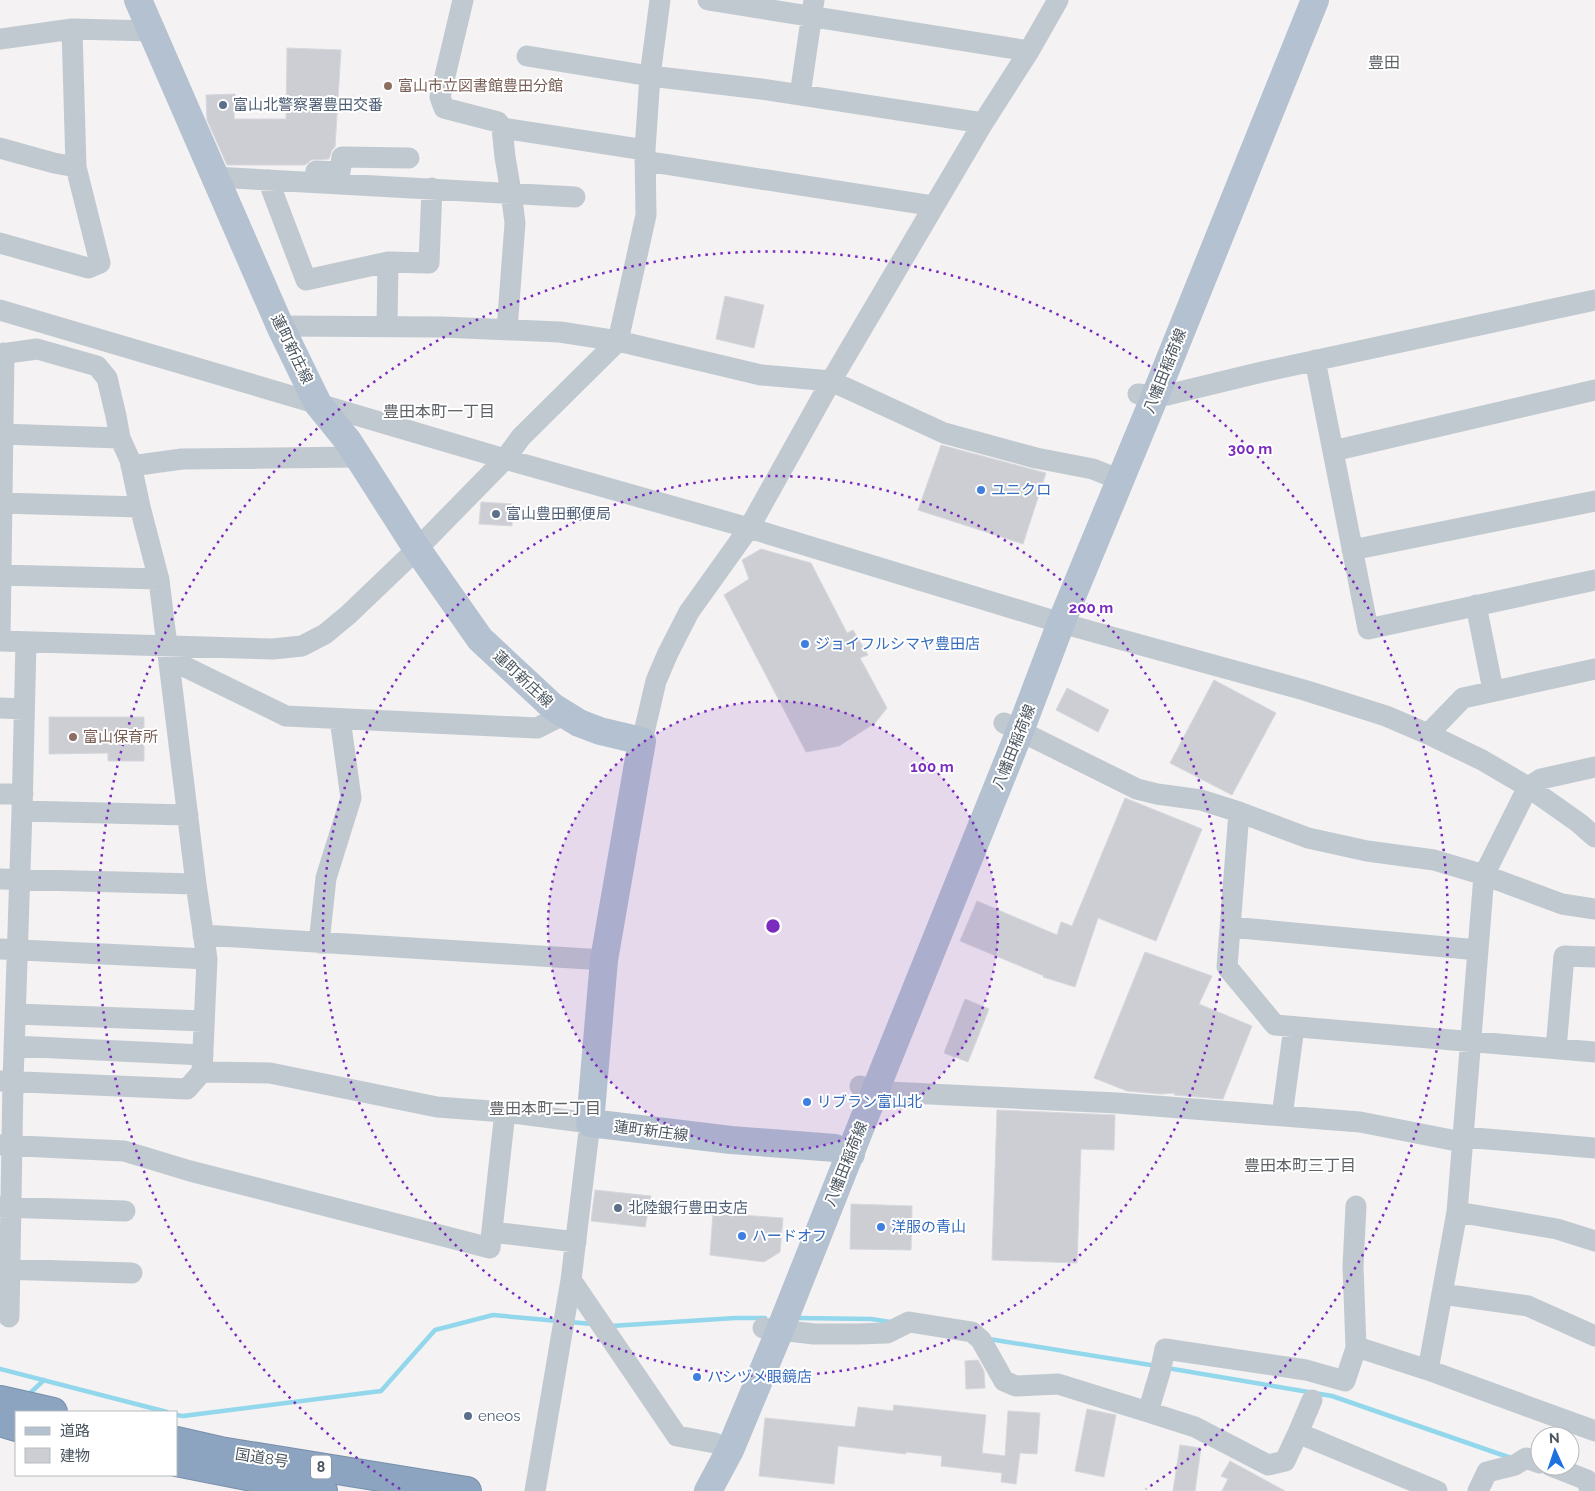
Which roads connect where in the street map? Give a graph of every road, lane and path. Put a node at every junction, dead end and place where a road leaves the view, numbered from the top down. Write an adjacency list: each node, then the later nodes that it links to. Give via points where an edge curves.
1 (138, 0): 10 (main road, 蓮町新庄線)
2 (463, 0): 17 (street, via 440,97 444,108 498,122)
3 (660, 0): 14 (street)
4 (708, 0): 8 (street)
5 (1058, 0): 12 (street)
6 (1296, 0): 40 (main road, 八幡田稲荷線)
7 (1314, 0): 40 (main road, 八幡田稲荷線)
8 (812, 8): 12 (street); 15 (street)
9 (72, 29): 10 (street); 11 (street); 21 (street)
10 (153, 31): 22 (main road, 蓮町新庄線)
11 (0, 39)
12 (1029, 51): 16 (street)
13 (527, 56): 14 (street)
14 (650, 76): 15 (street); 19 (street)
15 (800, 95): 16 (street)
16 (983, 123): 27 (street)
17 (502, 128): 19 (street); 25 (street)
18 (0, 148): 21 (street)
19 (645, 155): 27 (street); 35 (street, via 646,215)
20 (409, 158): 22 (street, via 342,157 340,172)
21 (76, 167): 28 (street, via 100,263 88,268)
22 (212, 173): 23 (street); 32 (main road, 蓮町新庄線)
23 (268, 180): 24 (street); 29 (street, via 306,280)
24 (432, 188): 25 (street); 29 (street, via 429,262)
25 (511, 192): 26 (street); 34 (street, via 515,223)
26 (575, 197)
27 (934, 206): 38 (street)
28 (0, 242)
29 (388, 262): 33 (street)
30 (1595, 300): 37 (street)
31 (0, 310): 41 (street)
32 (280, 326): 33 (street); 41 (main road, 蓮町新庄線)
33 (387, 326): 34 (street)
34 (507, 330): 35 (street, via 560,332)
35 (618, 341): 38 (street, via 761,376); 46 (street, via 521,437)
36 (2, 354): 42 (street); 43 (street, via 37,349 97,366 107,378)
37 (1315, 360): 40 (street, via 1168,395); 44 (street)
38 (831, 381): 48 (street, via 944,433 1036,458 1093,469); 52 (street)
39 (1595, 390): 44 (street)
40 (1146, 395): 48 (main road, 八幡田稲荷線)
41 (318, 404): 45 (main road, 蓮町新庄線); 46 (street)
42 (2, 434): 43 (street); 50 (street)
43 (120, 438): 47 (street)
44 (1333, 451): 54 (street)
45 (358, 457): 47 (street, via 182,459); 53 (main road, 蓮町新庄線)
46 (505, 459): 52 (street); 53 (street)
47 (131, 466): 51 (street)
48 (1113, 477): 59 (main road, 八幡田稲荷線)
49 (1595, 500): 54 (street)
50 (1, 503): 51 (street); 55 (street)
51 (140, 507): 56 (street)
52 (749, 528): 59 (street); 70 (street, via 690,612 668,652 656,681)
53 (417, 549): 61 (street, via 348,615 325,634 302,646); 66 (main road, 蓮町新庄線, via 480,639 553,707)
54 (1352, 550): 58 (street, via 1368,629)
55 (1, 575): 56 (street); 60 (street, via 0,641)
56 (159, 579): 61 (street)
57 (1595, 580): 58 (street)
58 (1476, 605): 63 (street)
59 (1053, 620): 68 (main road, 八幡田稲荷線); 69 (street, via 1304,690 1386,716)
60 (26, 642): 61 (street); 65 (street)
61 (169, 653): 67 (street, via 286,716); 76 (street)
62 (1595, 669): 63 (street)
63 (1494, 690): 69 (street, via 1463,698)
64 (0, 708): 65 (street)
65 (24, 709): 74 (street)
66 (565, 714): 67 (street, via 538,728); 70 (main road, 蓮町新庄線, via 600,731)
67 (340, 718): 84 (street, via 351,798 326,878)
68 (1012, 727): 75 (street, via 1137,789 1201,800); 99 (main road, 八幡田稲荷線)
69 (1428, 734): 72 (street)
70 (642, 741): 89 (main road)
71 (1595, 767): 72 (street, via 1541,779)
72 (1528, 787): 77 (street); 78 (street)
73 (0, 794): 74 (street)
74 (22, 803): 76 (street); 79 (street)
75 (1240, 812): 78 (street, via 1308,838 1367,851 1434,860); 82 (street)
76 (188, 815): 80 (street)
77 (1595, 837)
78 (1484, 875): 81 (street, via 1562,904); 86 (street)
79 (10, 879): 80 (street); 85 (street)
80 (196, 884): 83 (street)
81 (1595, 909)
82 (1230, 927): 86 (street); 92 (street, via 1227,967 1275,1025)
83 (203, 935): 84 (street); 88 (street)
84 (319, 942): 89 (street)
85 (9, 949): 88 (street); 90 (street)
86 (1478, 950): 93 (street)
87 (1595, 957): 95 (street, via 1564,956)
88 (207, 959): 91 (street)
89 (604, 960): 102 (main road)
90 (16, 1014): 91 (street); 94 (street)
91 (204, 1021): 97 (street)
92 (1294, 1026): 93 (street); 101 (street)
93 (1471, 1042): 95 (street); 103 (street)
94 (14, 1046): 97 (street); 98 (street)
95 (1556, 1049): 96 (street)
96 (1595, 1052)
97 (202, 1064): 98 (street, via 187,1089); 100 (street, via 270,1073 438,1107)
98 (6, 1081): 104 (street)
99 (867, 1088): 101 (street); 106 (main road, 八幡田稲荷線)
100 (505, 1112): 102 (street); 111 (street)
101 (1282, 1116): 103 (street, via 1360,1122)
102 (590, 1124): 106 (main road, 蓮町新庄線); 113 (street)
103 (1463, 1139): 105 (street); 110 (street)
104 (6, 1145): 108 (street); 111 (street, via 124,1151 190,1172 490,1248)
105 (1595, 1148)
106 (843, 1151): 119 (main road, 八幡田稲荷線)
107 (1356, 1206): 121 (street)
108 (5, 1207): 109 (street); 114 (street)
109 (125, 1211)
110 (1457, 1212): 112 (street, via 1557,1229); 117 (street)
111 (492, 1232): 113 (street)
112 (1595, 1241)
113 (576, 1242): 116 (street)
114 (5, 1268): 115 (street); 118 (street)
115 (132, 1273)
116 (571, 1280): 132 (street, via 677,1436); 138 (street)
117 (1442, 1294): 120 (street, via 1528,1306); 122 (street)
118 (9, 1316)
119 (772, 1329): 126 (street, via 814,1334 887,1333 909,1322 972,1332 981,1340 1004,1382 1016,1386 1058,1384); 132 (main road, 八幡田稲荷線); 140 (main road, 八幡田稲荷線, via 730,1450)
120 (1595, 1336)
121 (1356, 1348): 122 (street); 126 (street, via 1344,1381 1306,1370 1165,1349)
122 (1428, 1370): 129 (street)
123 (0, 1400): 125 (highway)
124 (1312, 1400): 130 (street)
125 (49, 1411)
126 (1148, 1412): 130 (street, via 1195,1427 1268,1465 1285,1461)
127 (0, 1422): 128 (highway)
128 (15, 1427)
129 (1595, 1431)
130 (1298, 1433): 141 (street)
131 (178, 1441): 137 (highway, 国道8号 / 8)
132 (715, 1443): 139 (main road, 八幡田稲荷線)
133 (1530, 1459): 142 (street, via 1487,1472)
134 (178, 1462): 136 (highway, 国道8号 / 8)
135 (1577, 1476): 143 (street, via 1587,1480)
136 (323, 1491)
137 (467, 1491)
138 (535, 1491)
139 (702, 1491)
140 (708, 1491)
141 (1437, 1491)
142 (1478, 1491)
143 (1590, 1491)

